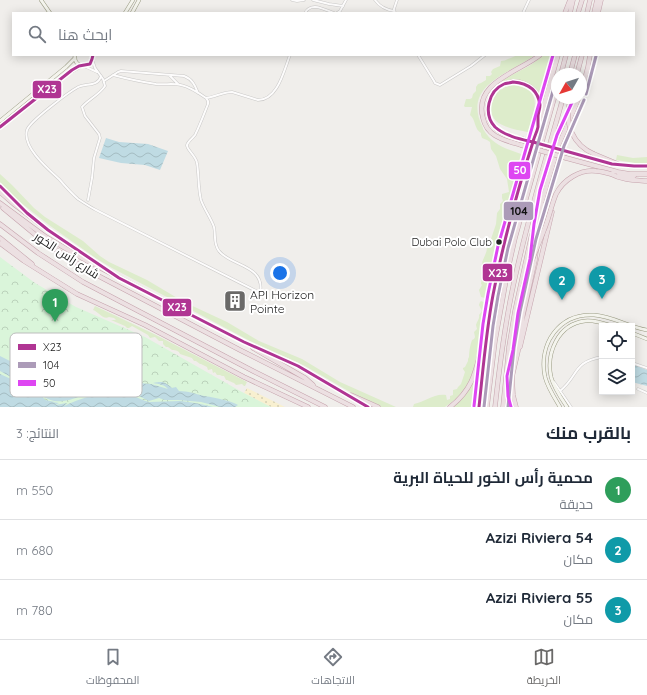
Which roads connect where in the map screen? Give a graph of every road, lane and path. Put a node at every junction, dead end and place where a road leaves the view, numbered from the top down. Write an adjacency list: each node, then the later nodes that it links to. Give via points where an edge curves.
1 (40, 0): 19 (street)
2 (133, 0): 20 (street)
3 (139, 0): 21 (street)
4 (292, 0): 5 (street)
5 (304, 0)
6 (313, 0): 18 (street)
7 (346, 0): 8 (street); 18 (street)
8 (349, 0)
9 (375, 0): 25 (street)
10 (398, 0): 25 (street)
11 (529, 0): 26 (street)
12 (570, 0): 27 (highway)
13 (573, 0): 28 (highway)
14 (582, 0): 29 (highway)
15 (590, 0): 30 (highway)
16 (597, 0): 31 (highway)
17 (601, 0): 32 (highway)
18 (343, 6): 24 (street)
19 (49, 12)
20 (126, 12)
21 (133, 12)
22 (306, 12): 23 (street, via 311,7)
23 (331, 12)
24 (339, 12)
25 (394, 12)
26 (523, 12)
27 (565, 12)
28 (570, 12)
29 (578, 12)
30 (587, 12)
31 (594, 12)
32 (598, 12)
33 (75, 56): 44 (street, via 78,64); 61 (street, via 66,67)
34 (92, 56): 44 (street, via 89,64); 49 (street)
35 (290, 56): 56 (street, via 278,84 271,96 266,99 258,100 232,92)
36 (419, 56): 37 (street, via 435,84 440,85)
37 (484, 56)
38 (539, 56): 67 (highway, bridge, via 494,83 485,94 482,118 489,130 500,139 566,158 618,172)
39 (558, 56): 62 (highway)
40 (566, 56): 45 (highway)
41 (575, 56): 46 (highway)
42 (582, 56): 47 (highway)
43 (590, 56): 48 (highway)
44 (82, 66): 49 (street); 63 (street, via 70,72)
45 (563, 68)
46 (572, 68)
47 (579, 68)
48 (587, 71)
49 (98, 73): 52 (street)
50 (113, 75): 51 (street, via 124,71); 53 (street); 54 (street, via 154,84)
51 (169, 75): 54 (street); 55 (street, via 189,78)
52 (101, 76): 53 (street); 56 (street, via 96,83 78,87 35,120 27,130 27,140 36,156 79,199 96,210 260,293 261,287 254,273 223,256 218,249 214,227 201,200 196,160 187,146 208,104)
53 (104, 81): 72 (street, via 102,91 82,107 100,138 94,158)
54 (179, 85): 55 (street)
55 (198, 92): 56 (street)
56 (206, 98)
57 (553, 104): 109 (highway, via 508,269 495,341)
58 (561, 104): 110 (highway, via 516,269 503,340)
59 (570, 104): 64 (highway, bridge, via 569,124 577,141 587,151)
60 (576, 104): 70 (highway, via 562,136)
61 (0, 121)
62 (538, 126): 64 (highway, bridge, via 540,109 533,89 522,83 513,82 504,84 490,97 490,119 500,131); 82 (highway, via 503,247)
63 (0, 127)
64 (622, 165): 65 (highway)
65 (647, 166)
66 (611, 174): 67 (highway); 68 (highway, via 618,178); 73 (highway, bridge, via 584,171 576,174 561,186)
67 (647, 175)
68 (647, 182)
69 (0, 186): 75 (highway)
70 (545, 191): 87 (highway); 91 (highway, via 522,275)
71 (0, 192): 75 (highway)
72 (88, 200)
73 (553, 203): 87 (highway, bridge); 91 (highway, bridge, via 528,268)
74 (0, 204): 80 (highway, via 46,237); 93 (highway, شارع رأس الخور, via 32,232 89,271)
75 (26, 213): 80 (highway)
76 (0, 224): 103 (highway, شارع رأس الخور, via 82,282)
77 (0, 238): 79 (highway)
78 (0, 243): 79 (highway)
79 (43, 273): 98 (highway, via 89,300 145,325)
80 (119, 278): 86 (highway)
81 (601, 323): 92 (street, via 583,321 562,332 551,355)
82 (488, 325): 107 (highway, via 474,379 464,394); 108 (highway)
83 (647, 330): 113 (street, via 597,315 580,316 561,325 549,340 544,363 546,381)
84 (635, 334): 85 (street)
85 (647, 339)
86 (244, 342): 93 (highway, via 298,374); 96 (highway, via 298,366)
87 (518, 351): 112 (highway, via 512,383)
88 (599, 358): 95 (street, via 581,365)
89 (635, 364): 90 (street)
90 (647, 368)
91 (506, 377): 111 (highway)
92 (552, 380): 95 (street); 100 (street)
93 (314, 387): 104 (highway, شارع رأس الخور)
94 (638, 388): 97 (street)
95 (560, 391): 99 (street)
96 (343, 393): 105 (highway); 106 (highway)
97 (647, 393)
98 (286, 396): 101 (highway); 102 (highway)
99 (565, 399): 100 (street); 114 (street)
100 (566, 405)
101 (302, 407)
102 (308, 407)
103 (325, 407)
104 (353, 407)
105 (368, 407)
106 (378, 407)
107 (450, 407)
108 (479, 407)
109 (487, 407)
110 (495, 407)
111 (502, 407)
112 (516, 407)
113 (560, 407)
114 (571, 407)

